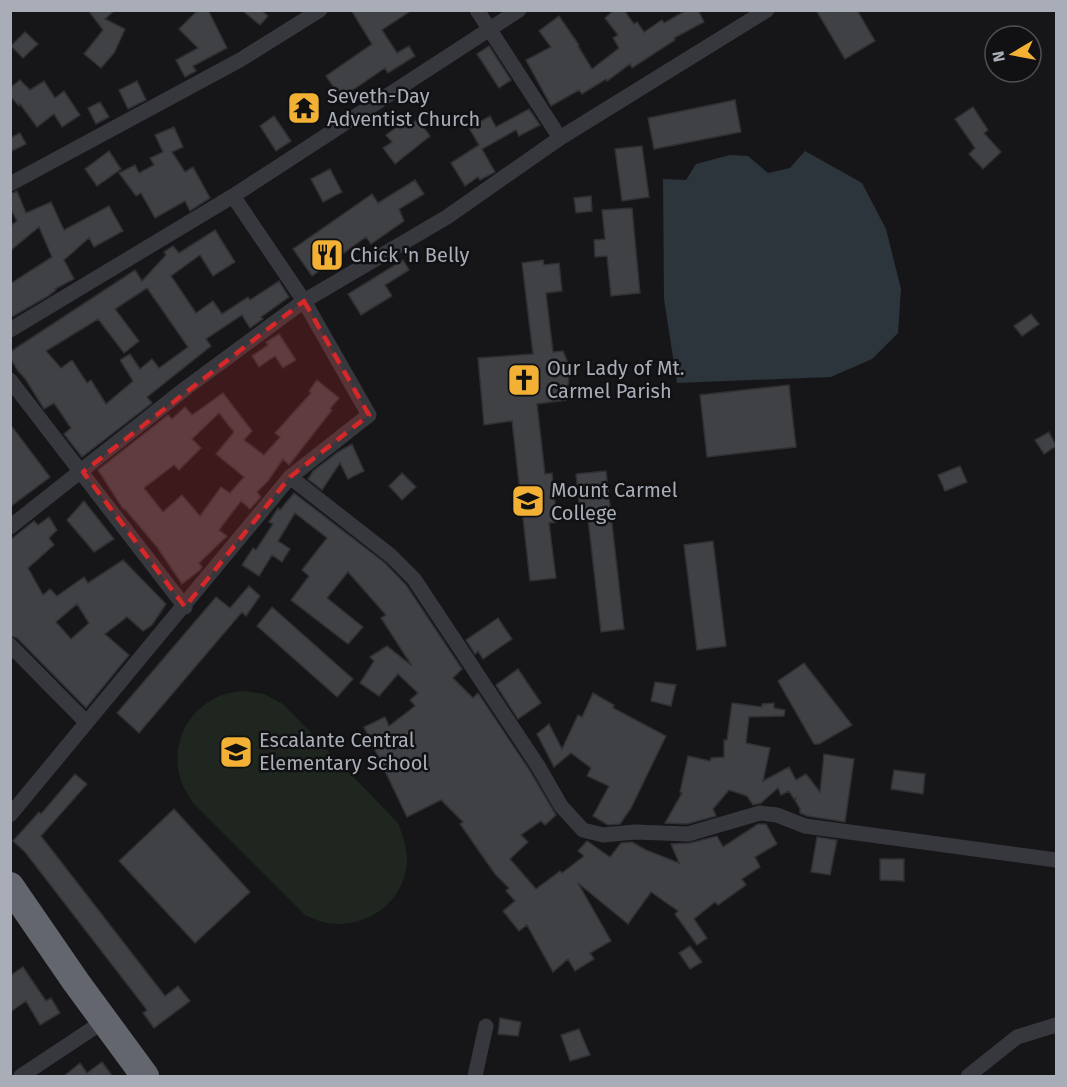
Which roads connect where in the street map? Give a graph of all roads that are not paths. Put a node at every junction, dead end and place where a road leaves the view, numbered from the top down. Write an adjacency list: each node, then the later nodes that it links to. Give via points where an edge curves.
1 (320, 10): 7 (street, via 240,60)
2 (477, 10): 5 (street)
3 (519, 10): 5 (street)
4 (767, 10): 6 (street)
5 (489, 29): 6 (street); 8 (street)
6 (560, 138): 9 (street, via 447,217)
7 (10, 184)
8 (233, 196): 9 (street); 10 (street)
9 (304, 301): 12 (street, via 186,388); 13 (street, via 369,414)
10 (10, 330)
11 (10, 380): 12 (street)
12 (83, 472): 14 (street); 15 (street)
13 (290, 477): 15 (street); 19 (street, via 391,556 414,579 561,806 583,831 603,836 635,832 688,834 760,813 805,826)
14 (10, 527)
15 (185, 607): 17 (street)
16 (10, 645): 17 (street)
17 (86, 722): 18 (street)
18 (10, 815)
19 (1056, 860)
20 (10, 886): 21 (highway)
21 (104, 1021): 24 (street); 25 (highway)
22 (1056, 1025): 27 (street, via 1017,1038)
23 (486, 1026): 26 (street)
24 (21, 1077)
25 (145, 1077)
26 (475, 1077)
27 (969, 1077)

